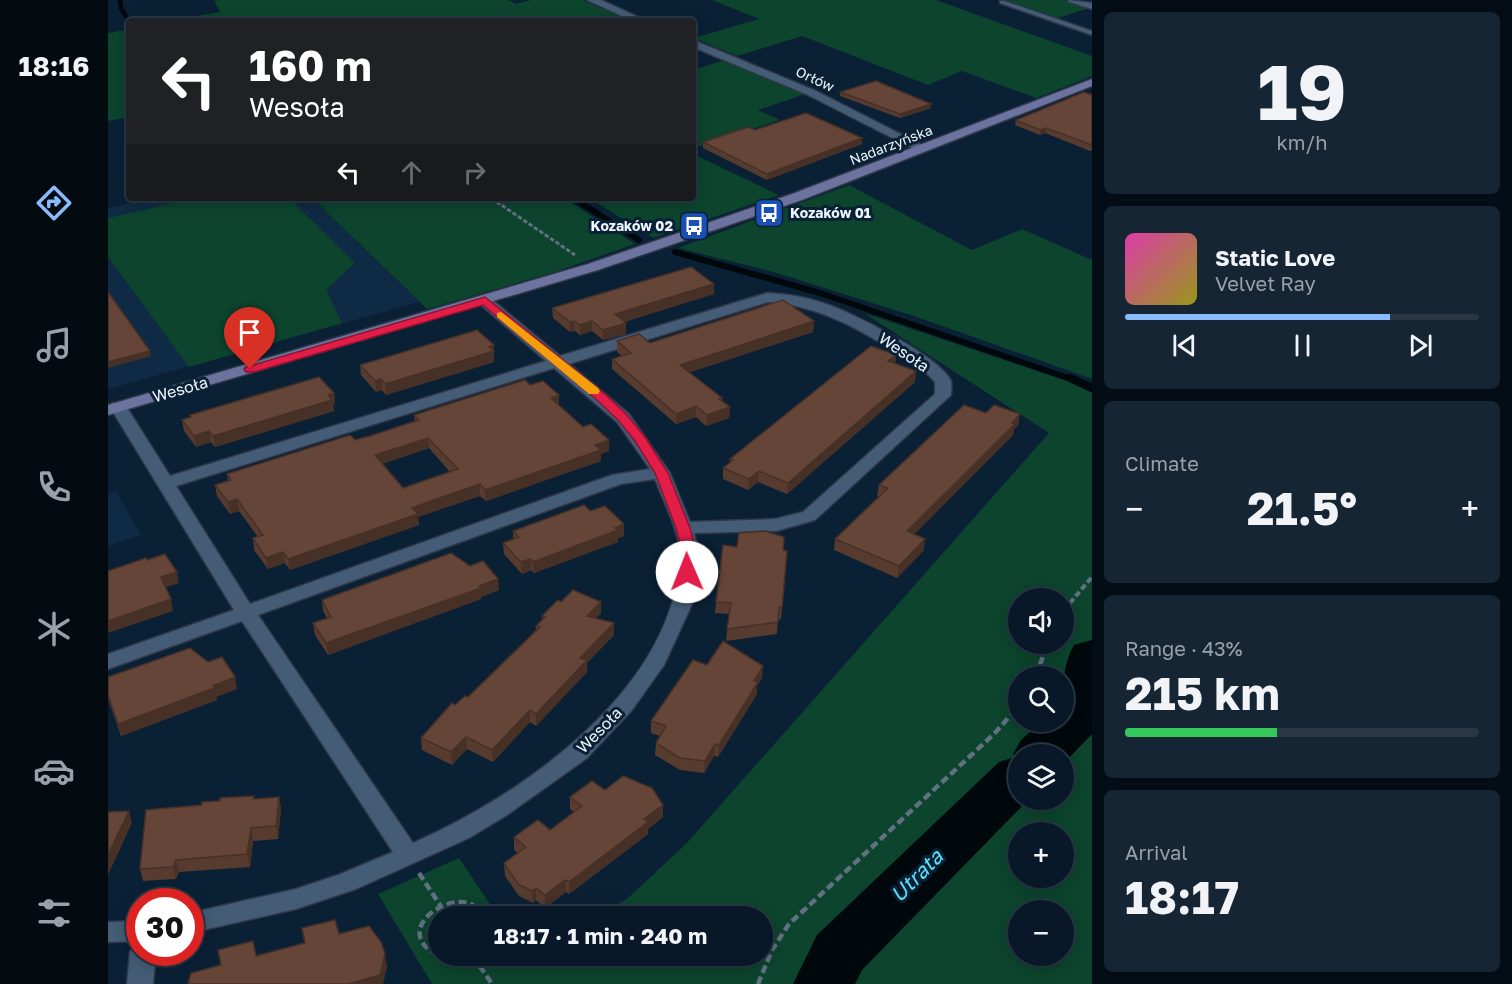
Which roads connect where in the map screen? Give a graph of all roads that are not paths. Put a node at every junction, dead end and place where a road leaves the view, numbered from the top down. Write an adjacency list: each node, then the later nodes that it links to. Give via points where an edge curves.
1 (592, 0): 5 (street)
2 (1073, 0): 4 (street)
3 (1002, 2): 6 (lane)
4 (1092, 6)
5 (635, 18)
6 (1092, 33)
7 (696, 44): 9 (street, Orłów, via 812,93)
8 (1092, 82): 9 (street, Nadarzyńska)
9 (922, 148): 10 (street, Nadarzyńska)
10 (699, 232): 11 (street, Wesoła)
11 (485, 301): 12 (street, Wesoła); 13 (street, Wesoła)
12 (556, 361): 14 (street, Wesoła, via 623,418); 15 (street, Wesoła); 16 (street, Wesoła, via 754,299 782,297 848,318 926,365 943,382 943,395 809,516 776,525)
13 (113, 409): 15 (street, Wesoła)
14 (661, 473): 16 (street, Wesoła); 17 (street, via 618,479)
15 (164, 484): 17 (street, Wesoła)
16 (683, 528): 19 (street, Wesoła, via 690,555 682,604 654,665 624,705 579,752 499,809 461,832)
17 (247, 614): 18 (street); 19 (street, Wesoła)
18 (108, 662)
19 (408, 855): 20 (street, Wesoła, via 296,899)
20 (204, 920)
21 (126, 931): 22 (street)
22 (108, 932)
23 (142, 966): 24 (street)
24 (140, 984)

